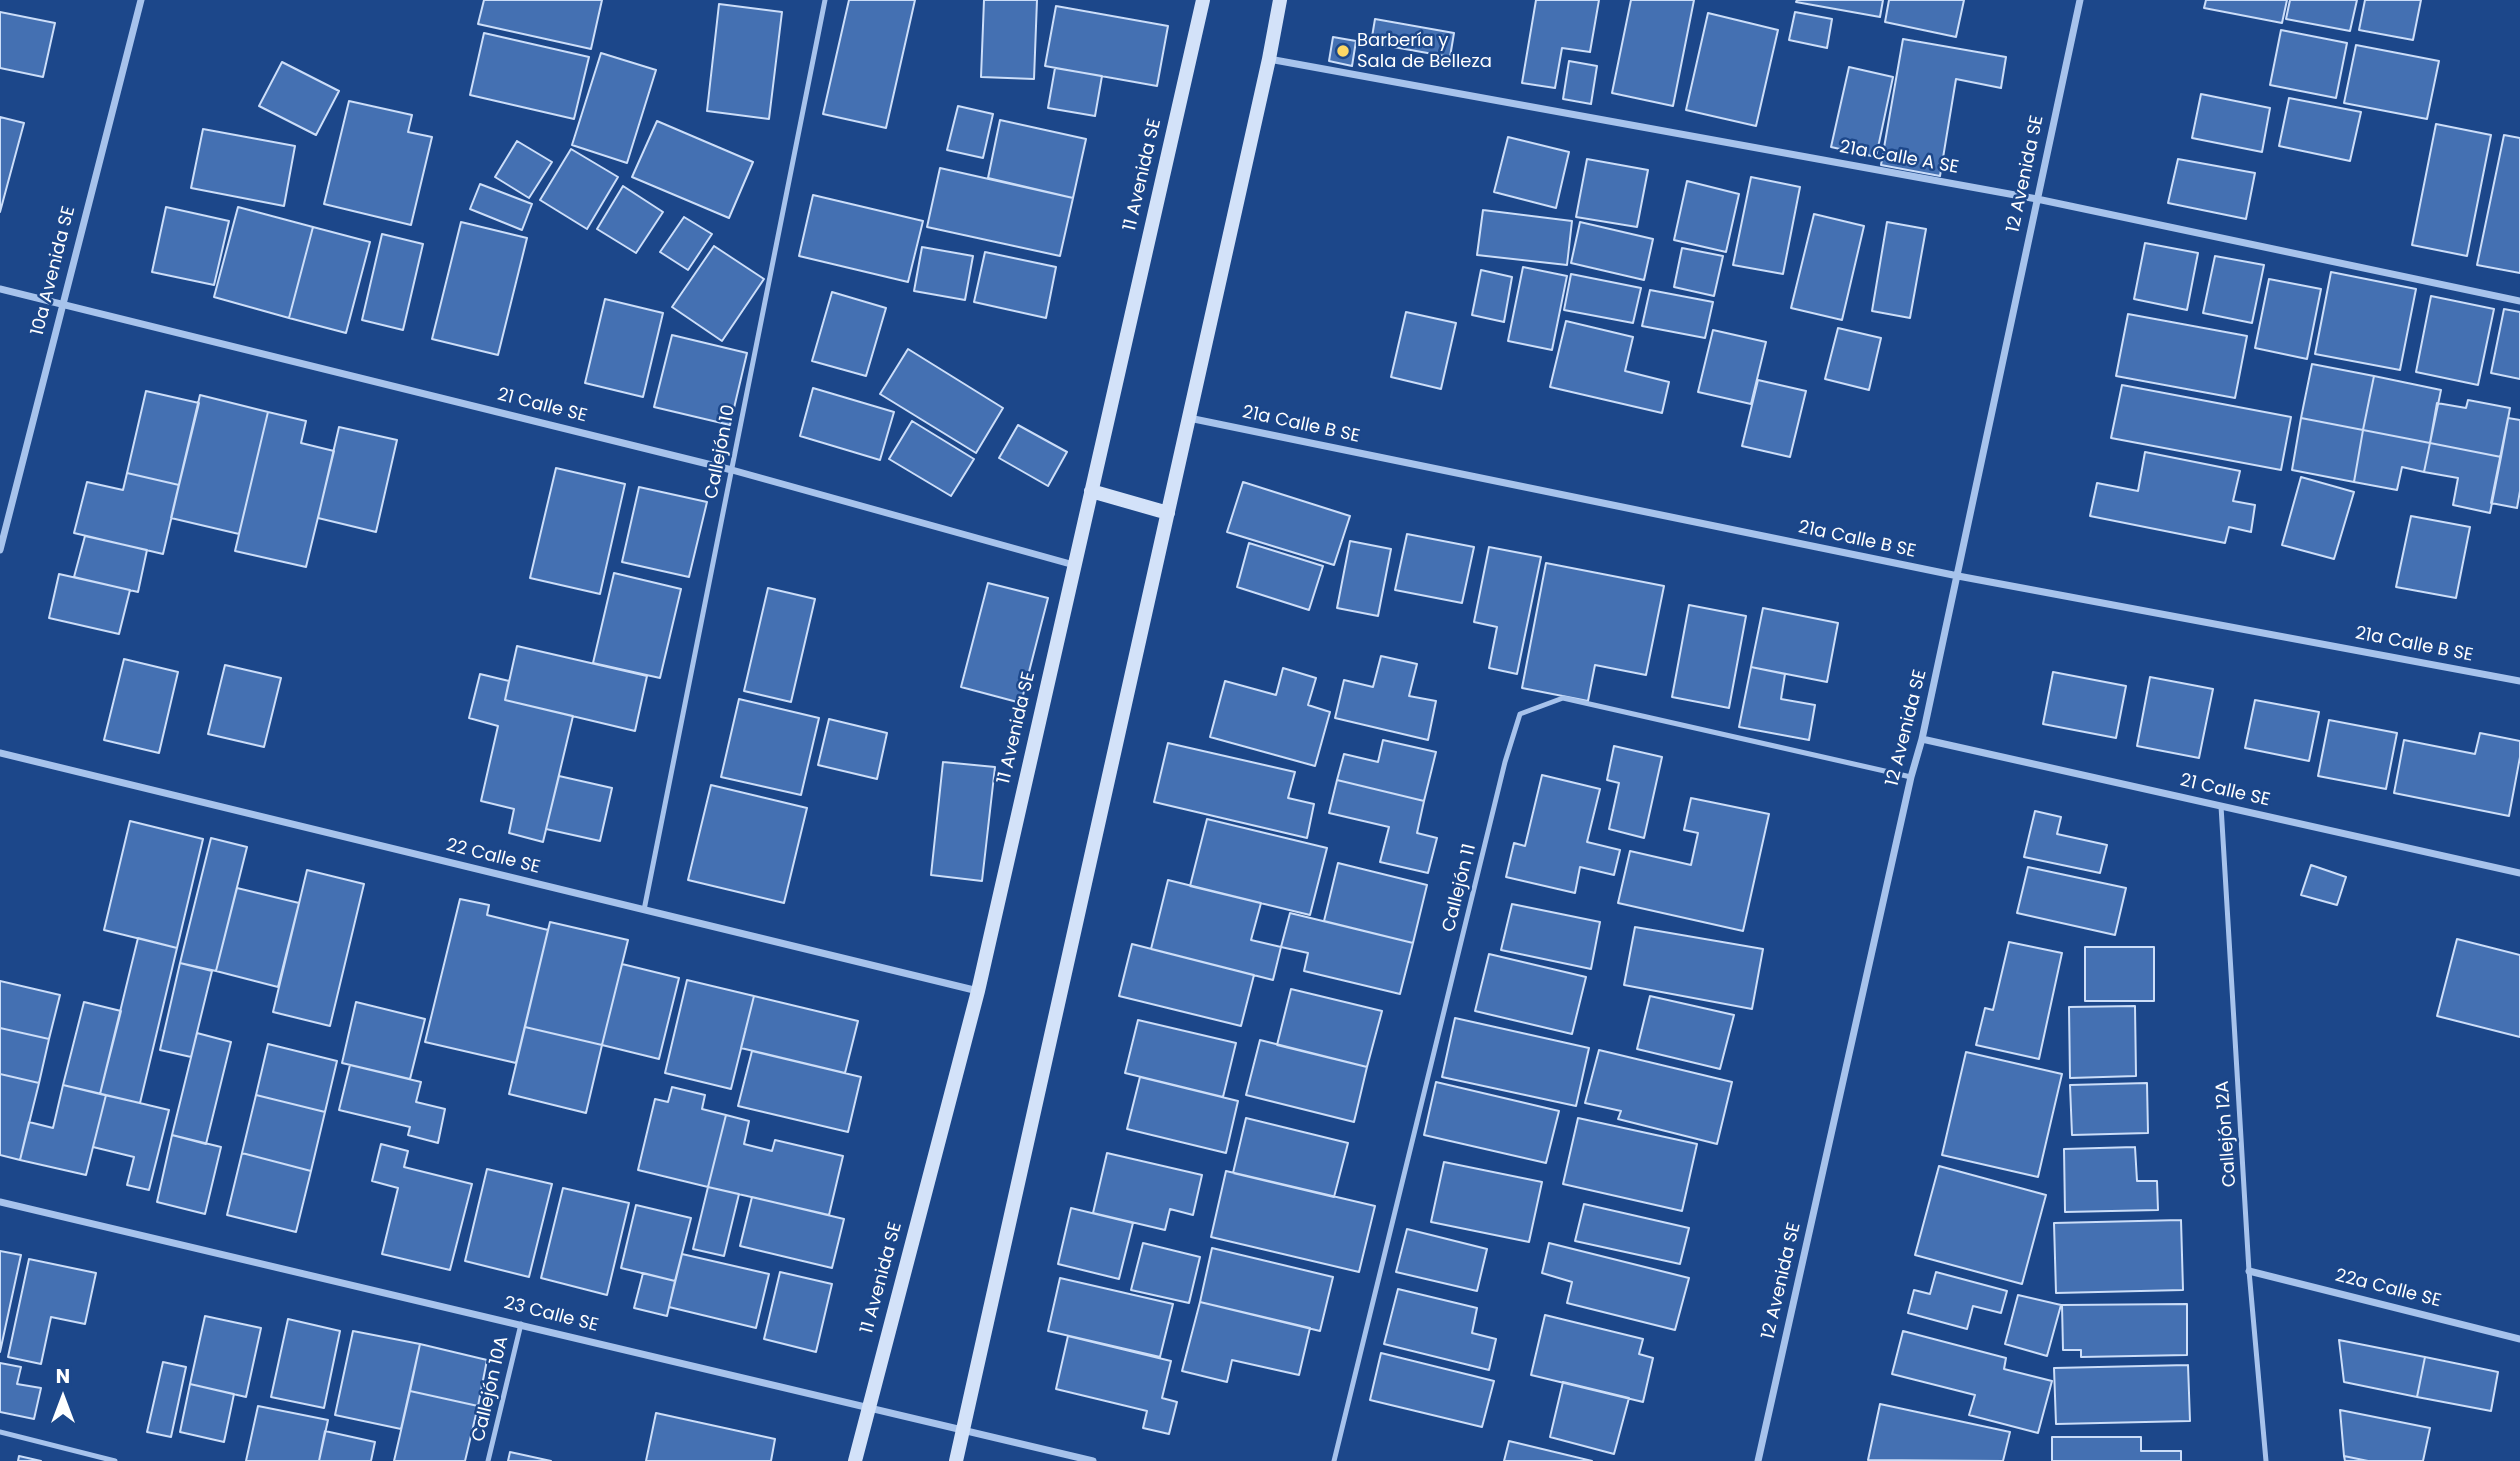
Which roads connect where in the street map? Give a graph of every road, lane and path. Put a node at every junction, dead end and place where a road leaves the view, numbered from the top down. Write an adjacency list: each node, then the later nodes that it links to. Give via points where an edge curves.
1 (141, 0): 10 (street, 10a Avenida SE)
2 (825, 0): 12 (lane, Callejón 10)
3 (1203, 0): 13 (street, 11 Avenida SE)
4 (1280, 0): 6 (street)
5 (2080, 0): 7 (street, 12 Avenida SE)
6 (1269, 59): 7 (street, 21a Calle A SE); 11 (street)
7 (2037, 199): 9 (street, 21a Calle A SE); 17 (street, 12 Avenida SE)
8 (0, 289): 10 (street, 21 Calle SE)
9 (2520, 300)
10 (62, 303): 12 (street, 21 Calle SE); 15 (street, 10a Avenida SE)
11 (1189, 418): 14 (street); 17 (street, 21a Calle B SE)
12 (732, 470): 16 (street, 21 Calle SE); 24 (lane, Callejón 10)
13 (1091, 491): 14 (street); 16 (street, 11 Avenida SE)
14 (1168, 513): 31 (street)
15 (0, 550)
16 (1074, 565): 25 (street, 11 Avenida SE)
17 (1958, 576): 18 (street, 21a Calle B SE); 19 (street, 12 Avenida SE)
18 (2520, 681)
19 (1922, 739): 21 (street, 12 Avenida SE); 22 (street, 21 Calle SE)
20 (0, 753): 24 (street, 22 Calle SE)
21 (1911, 777): 38 (lane, Callejón 11, via 1563,698 1520,714); 39 (street, 12 Avenida SE)
22 (2221, 806): 23 (street, 21 Calle SE); 27 (lane, Callejón 12A)
23 (2520, 873)
24 (644, 910): 25 (street, 22 Calle SE)
25 (978, 991): 30 (street, 11 Avenida SE)
26 (0, 1202): 28 (street, 23 Calle SE)
27 (2249, 1271): 29 (street, 22a Calle SE); 40 (lane, Callejón 12A)
28 (521, 1324): 30 (street, 23 Calle SE); 34 (lane, Callejón 10A)
29 (2520, 1339)
30 (867, 1409): 31 (street, 23 Calle SE); 35 (street, 11 Avenida SE)
31 (963, 1430): 36 (street); 37 (street, 23 Calle SE)
32 (0, 1432): 33 (lane)
33 (115, 1461)
34 (488, 1461)
35 (855, 1461)
36 (956, 1461)
37 (1093, 1461)
38 (1334, 1461)
39 (1758, 1461)
40 (2266, 1461)

